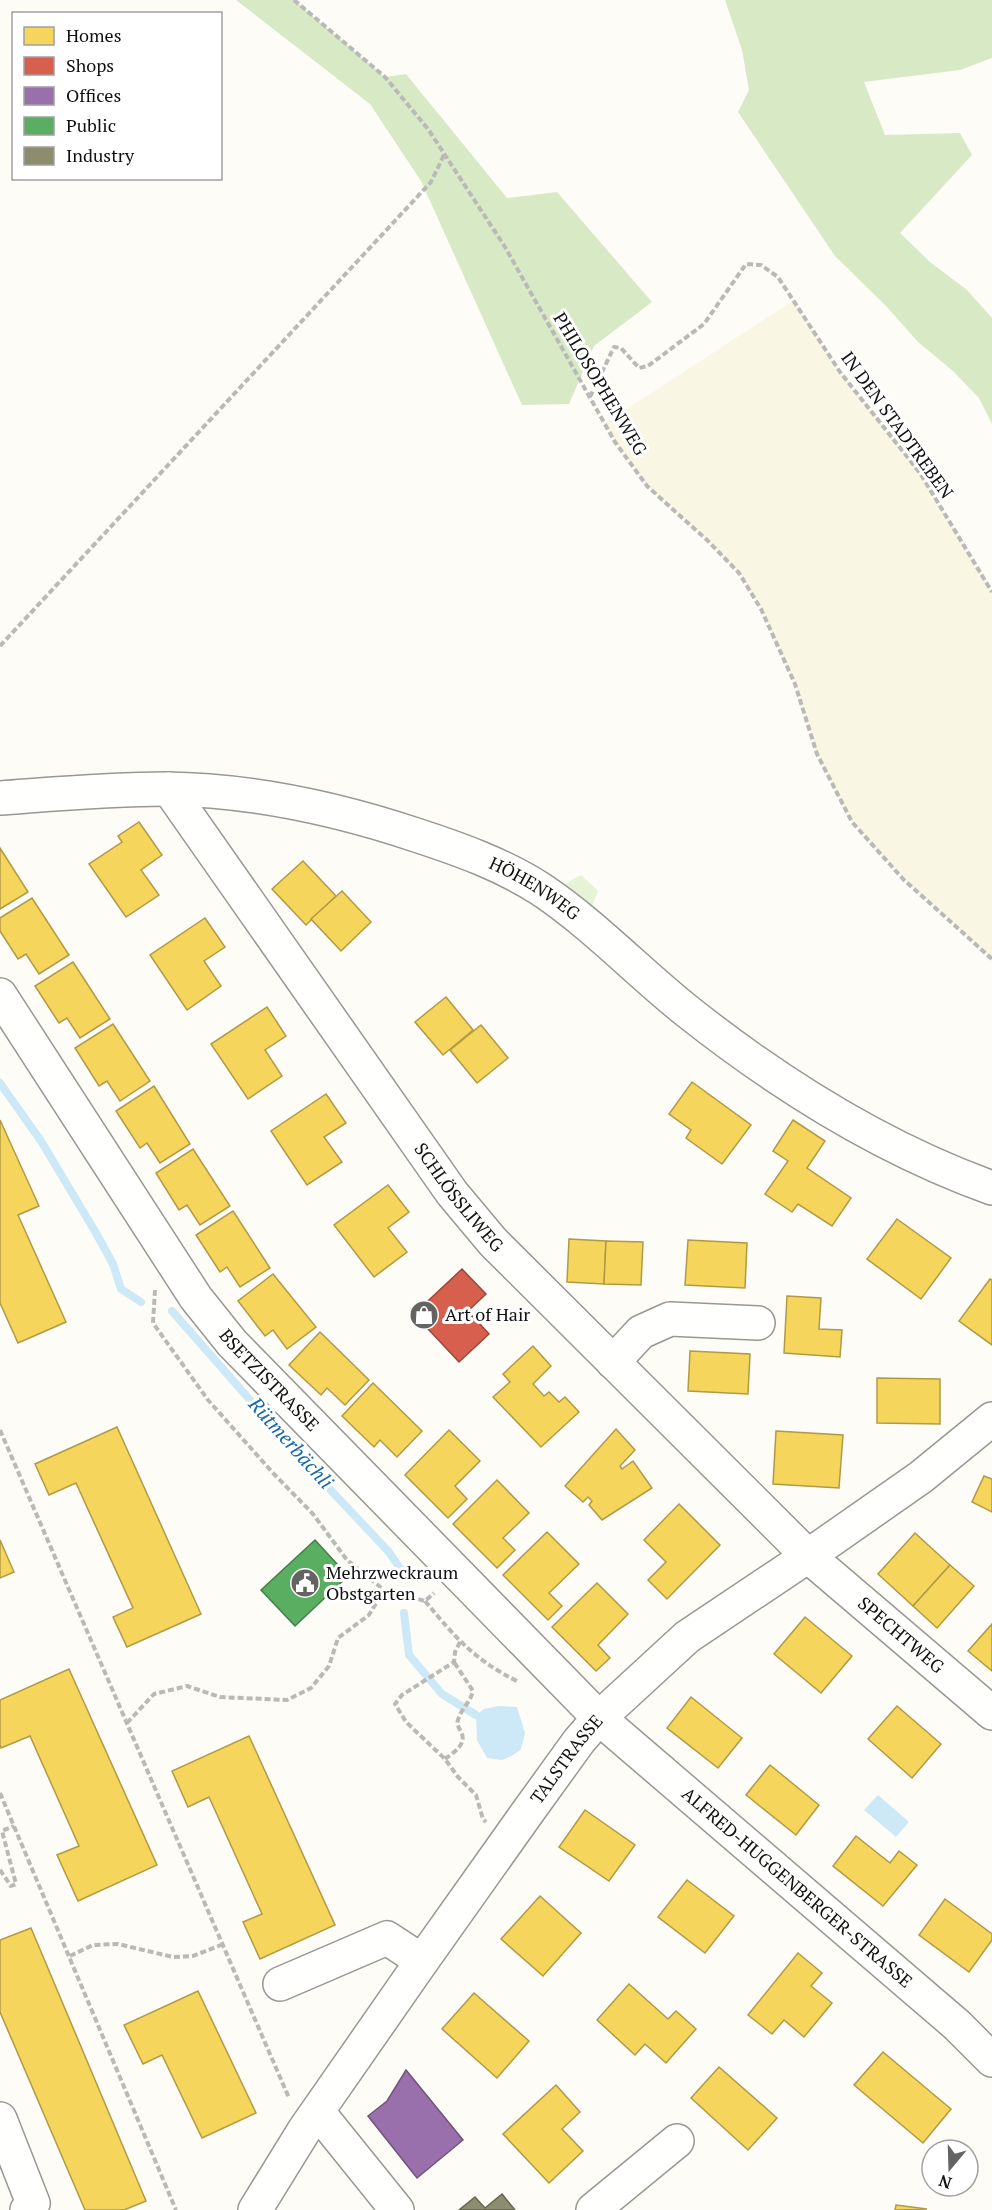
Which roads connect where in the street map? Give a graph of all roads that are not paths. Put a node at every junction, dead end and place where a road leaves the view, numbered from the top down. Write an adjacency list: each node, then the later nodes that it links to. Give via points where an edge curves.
1 (169, 789): 2 (street, HÖHENWEG); 4 (street, HÖHENWEG, via 303,803 393,827 504,868 579,917 685,1009 798,1092 922,1159); 6 (street, SCHLÖSSLIWEG, via 452,1193 493,1242)
2 (0, 798)
3 (0, 995): 10 (street, BSETZISTRASSE, via 196,1298 232,1343)
4 (992, 1188)
5 (759, 1323): 6 (street, via 670,1319 641,1332)
6 (613, 1362): 8 (street, SCHLÖSSLIWEG)
7 (992, 1419): 8 (street, TALSTRASSE, via 921,1477)
8 (808, 1556): 9 (street, SPECHTWEG); 10 (street, TALSTRASSE, via 687,1637)
9 (992, 1713)
10 (599, 1718): 11 (street, TALSTRASSE, via 526,1813); 13 (street, ALFRED-HUGGENBERGER-STRASSE, via 957,2025)
11 (422, 1961): 12 (street, via 387,1938); 14 (street, TALSTRASSE)
12 (280, 1984)
13 (992, 2060)
14 (305, 2109): 18 (street, TALSTRASSE); 19 (street)
15 (3, 2136): 17 (street, via 33,2203)
16 (677, 2140): 20 (street)
17 (27, 2210)
18 (255, 2210)
19 (398, 2210)
20 (593, 2210)

